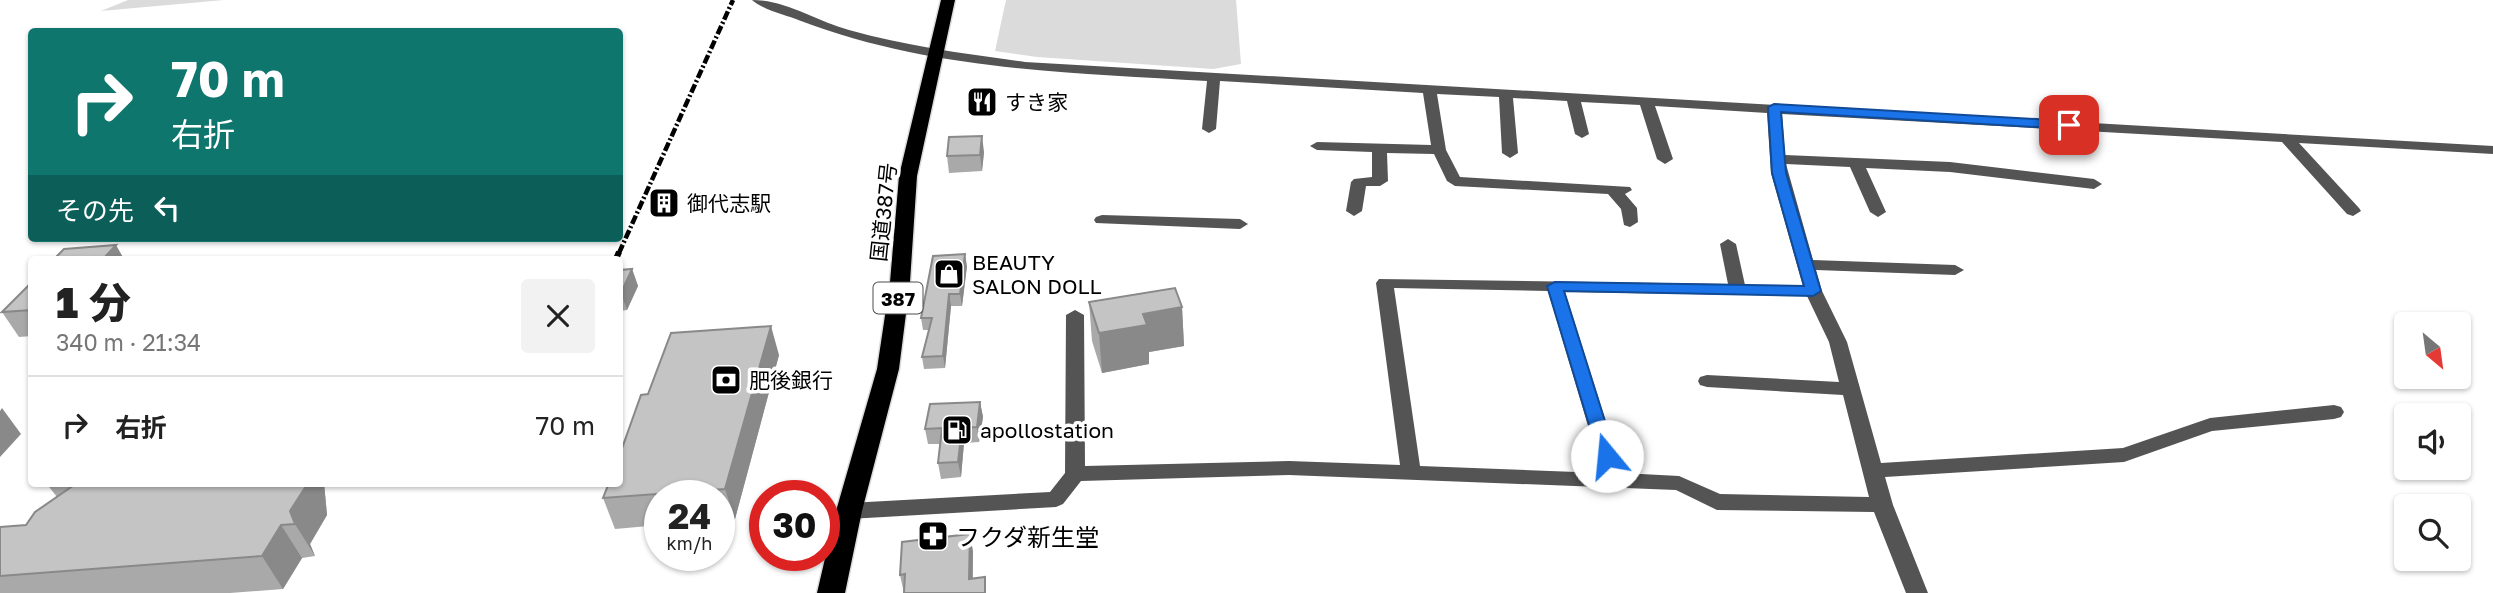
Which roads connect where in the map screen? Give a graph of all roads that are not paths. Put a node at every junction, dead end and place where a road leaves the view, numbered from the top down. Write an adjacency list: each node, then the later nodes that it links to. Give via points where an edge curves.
1 (758, 0): 3 (street, via 845,33)
2 (948, 0): 3 (highway, 国道387号 / 387)
3 (936, 51): 4 (street, via 1025,65); 43 (highway, 国道387号 / 387, via 908,176 888,369)
4 (1214, 76): 5 (street); 10 (street)
5 (1429, 89): 6 (street); 15 (street)
6 (1506, 93): 7 (street); 17 (street)
7 (1573, 97): 8 (street); 11 (street)
8 (1646, 101): 9 (street); 18 (street)
9 (1774, 107): 12 (street); 19 (street)
10 (1209, 129)
11 (1582, 134)
12 (2285, 137): 16 (street); 22 (street)
13 (1317, 146): 14 (street)
14 (1379, 148): 15 (street); 23 (street, via 1380,181 1359,182)
15 (1439, 150): 26 (street, via 1455,181 1618,189 1629,208)
16 (2493, 150)
17 (1510, 153)
18 (1665, 159)
19 (1778, 159): 20 (street); 29 (street)
20 (1856, 163): 21 (street, via 1950,167); 24 (street)
21 (2094, 184)
22 (2353, 211)
23 (1354, 212)
24 (1878, 212)
25 (1102, 220): 27 (street)
26 (1630, 222)
27 (1240, 224)
28 (1728, 244): 32 (street)
29 (1806, 265): 30 (street); 33 (street)
30 (1955, 270)
31 (1555, 286): 32 (street); 39 (street, via 1385,282); 41 (street)
32 (1738, 290): 33 (street)
33 (1813, 291): 36 (street, via 1838,342)
34 (1075, 316): 40 (street)
35 (1707, 381): 36 (street)
36 (1851, 388): 38 (street)
37 (2334, 412): 38 (street, via 2210,425 2124,455)
38 (1873, 471): 42 (street)
39 (1411, 473): 40 (street, via 1289,468); 41 (street)
40 (1075, 474): 43 (street, via 1056,499)
41 (1614, 480): 42 (street, via 1679,483 1717,502)
42 (1882, 505): 45 (street)
43 (849, 511): 44 (highway, 国道387号 / 387)
44 (831, 593)
45 (1917, 593)

